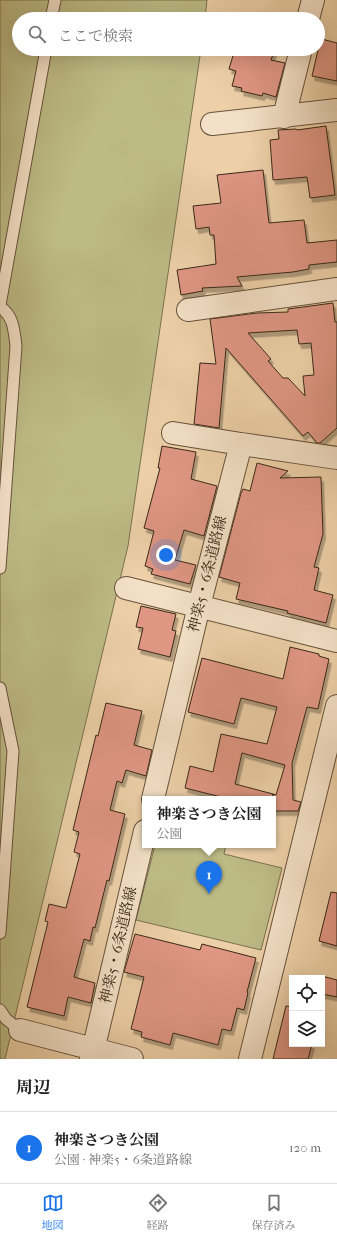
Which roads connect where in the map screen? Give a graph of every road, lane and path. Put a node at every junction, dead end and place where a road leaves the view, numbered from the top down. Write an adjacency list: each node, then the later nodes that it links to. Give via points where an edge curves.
1 (55, 0): 3 (lane)
2 (313, 0): 4 (street)
3 (53, 12)
4 (310, 12)
5 (45, 56): 11 (lane)
6 (299, 56): 8 (street)
7 (337, 110): 8 (street)
8 (284, 117): 9 (street)
9 (212, 124)
10 (337, 289): 12 (street)
11 (0, 306): 16 (lane, via 13,324 16,346)
12 (188, 310)
13 (173, 433): 14 (street)
14 (241, 444): 15 (street); 18 (street, 神楽5・6条道路線)
15 (337, 458)
16 (0, 568)
17 (126, 588): 18 (street)
18 (199, 606): 19 (street); 22 (street, 神楽5・6条道路線)
19 (337, 641)
20 (0, 688): 24 (lane, via 13,751)
21 (337, 706): 29 (street)
22 (154, 796)
23 (142, 844): 27 (street, 神楽5・6条道路線)
24 (0, 933)
25 (0, 1010): 26 (lane, via 6,1019)
26 (20, 1030): 27 (street)
27 (92, 1054): 28 (street)
28 (132, 1059)
29 (250, 1059)

